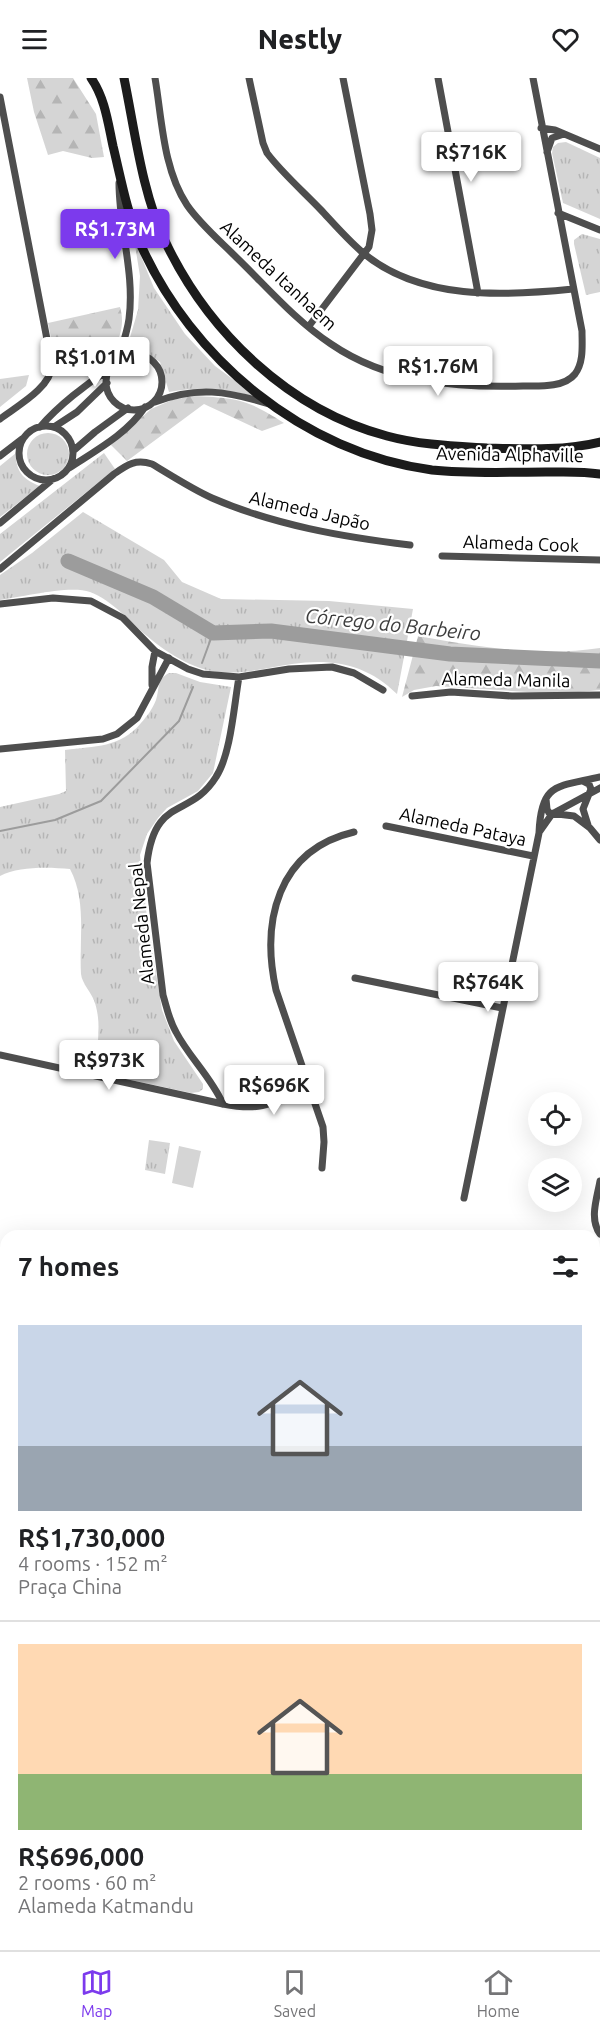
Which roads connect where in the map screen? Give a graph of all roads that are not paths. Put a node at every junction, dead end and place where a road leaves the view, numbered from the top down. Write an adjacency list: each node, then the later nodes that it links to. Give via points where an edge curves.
1 (124, 78): 31 (main road, Avenida Alphaville, via 146,183 164,240 200,302 254,363 277,382 362,428 412,441 441,446 528,448)
2 (155, 78): 19 (street, Alameda Itanhaem, via 169,163 188,205)
3 (249, 78): 16 (street, via 267,153)
4 (343, 78): 16 (street, via 371,222 371,240)
5 (438, 78): 18 (street)
6 (533, 78): 9 (street, Alameda Itanhaem)
7 (93, 81): 13 (main road, Avenida Alphaville, via 103,100)
8 (0, 97): 27 (street, via 52,365 46,383)
9 (541, 128): 10 (street); 12 (street, Alameda Itanhaem)
10 (567, 134): 11 (street); 12 (street, via 552,138)
11 (600, 149)
12 (547, 156): 14 (street, Alameda Itanhaem)
13 (117, 163): 20 (street, via 130,299 128,327); 24 (main road, Avenida Alphaville, via 140,242 166,295 227,368)
14 (558, 213): 15 (street); 17 (street, Alameda Itanhaem)
15 (600, 230)
16 (364, 253): 18 (street, via 426,285); 19 (street)
17 (573, 289): 18 (street); 19 (street, Alameda Itanhaem, via 582,331 581,362 570,379 557,384 481,387 408,378 375,367 332,345)
18 (478, 293)
19 (309, 326)
20 (118, 360): 21 (street); 23 (street, via 136,354 153,361 159,369 162,387)
21 (110, 369): 22 (street); 28 (street)
22 (107, 383): 26 (street, via 113,399); 29 (street, via 77,412)
23 (152, 403): 24 (street, via 191,392 207,392); 25 (street)
24 (273, 405): 35 (main road, Avenida Alphaville, via 320,434 401,464 463,472)
25 (145, 407): 26 (street); 34 (street, via 106,444)
26 (128, 408): 32 (street)
27 (0, 419)
28 (40, 426): 29 (street); 30 (street)
29 (54, 427): 32 (street, via 66,435)
30 (22, 439): 33 (street); 36 (street, via 22,466 35,478)
31 (600, 442)
32 (73, 452): 34 (street)
33 (0, 456)
34 (67, 470): 36 (street)
35 (600, 474)
36 (53, 479): 37 (street)
37 (0, 523)
38 (410, 544): 41 (street, Alameda Japão, via 298,526 242,510 142,461 114,474)
39 (441, 556): 40 (street, Alameda Cook)
40 (600, 560)
41 (0, 569)
42 (0, 604): 43 (street, via 54,598 91,602 123,618)
43 (155, 651): 44 (street); 46 (street)
44 (169, 658): 45 (street, via 203,674); 46 (street)
45 (239, 677): 47 (street, via 332,668 354,673); 67 (street, Alameda Nepal, via 226,750 217,776 199,796 161,820 149,844 147,863 168,1012 176,1032)
46 (152, 687): 50 (street, via 136,718 117,734 103,739)
47 (383, 690)
48 (600, 695): 49 (street, Alameda Manila, via 451,692)
49 (412, 696)
50 (0, 749)
51 (600, 777): 52 (street)
52 (583, 781): 54 (street, via 590,786); 55 (street, via 558,787)
53 (600, 788): 54 (street)
54 (589, 794): 56 (street); 58 (street, via 583,809)
55 (545, 798): 56 (street); 60 (street)
56 (552, 814): 58 (street, via 574,816); 60 (street)
57 (386, 826): 62 (street, Alameda Pataya)
58 (590, 828): 61 (street)
59 (354, 832): 66 (street, via 321,843 297,864 286,880 272,925 276,990)
60 (539, 833): 62 (street)
61 (600, 840)
62 (533, 856): 64 (street)
63 (355, 978): 64 (street)
64 (502, 1008): 72 (street)
65 (0, 1055): 68 (street)
66 (304, 1073): 69 (street, via 288,1093 270,1104); 70 (street, via 322,1127)
67 (210, 1080): 68 (street); 69 (street, Alameda Nepal)
68 (203, 1098): 69 (street)
69 (224, 1104)
70 (322, 1168)
71 (600, 1181): 73 (street, via 594,1211)
72 (464, 1198)
73 (597, 1230)

